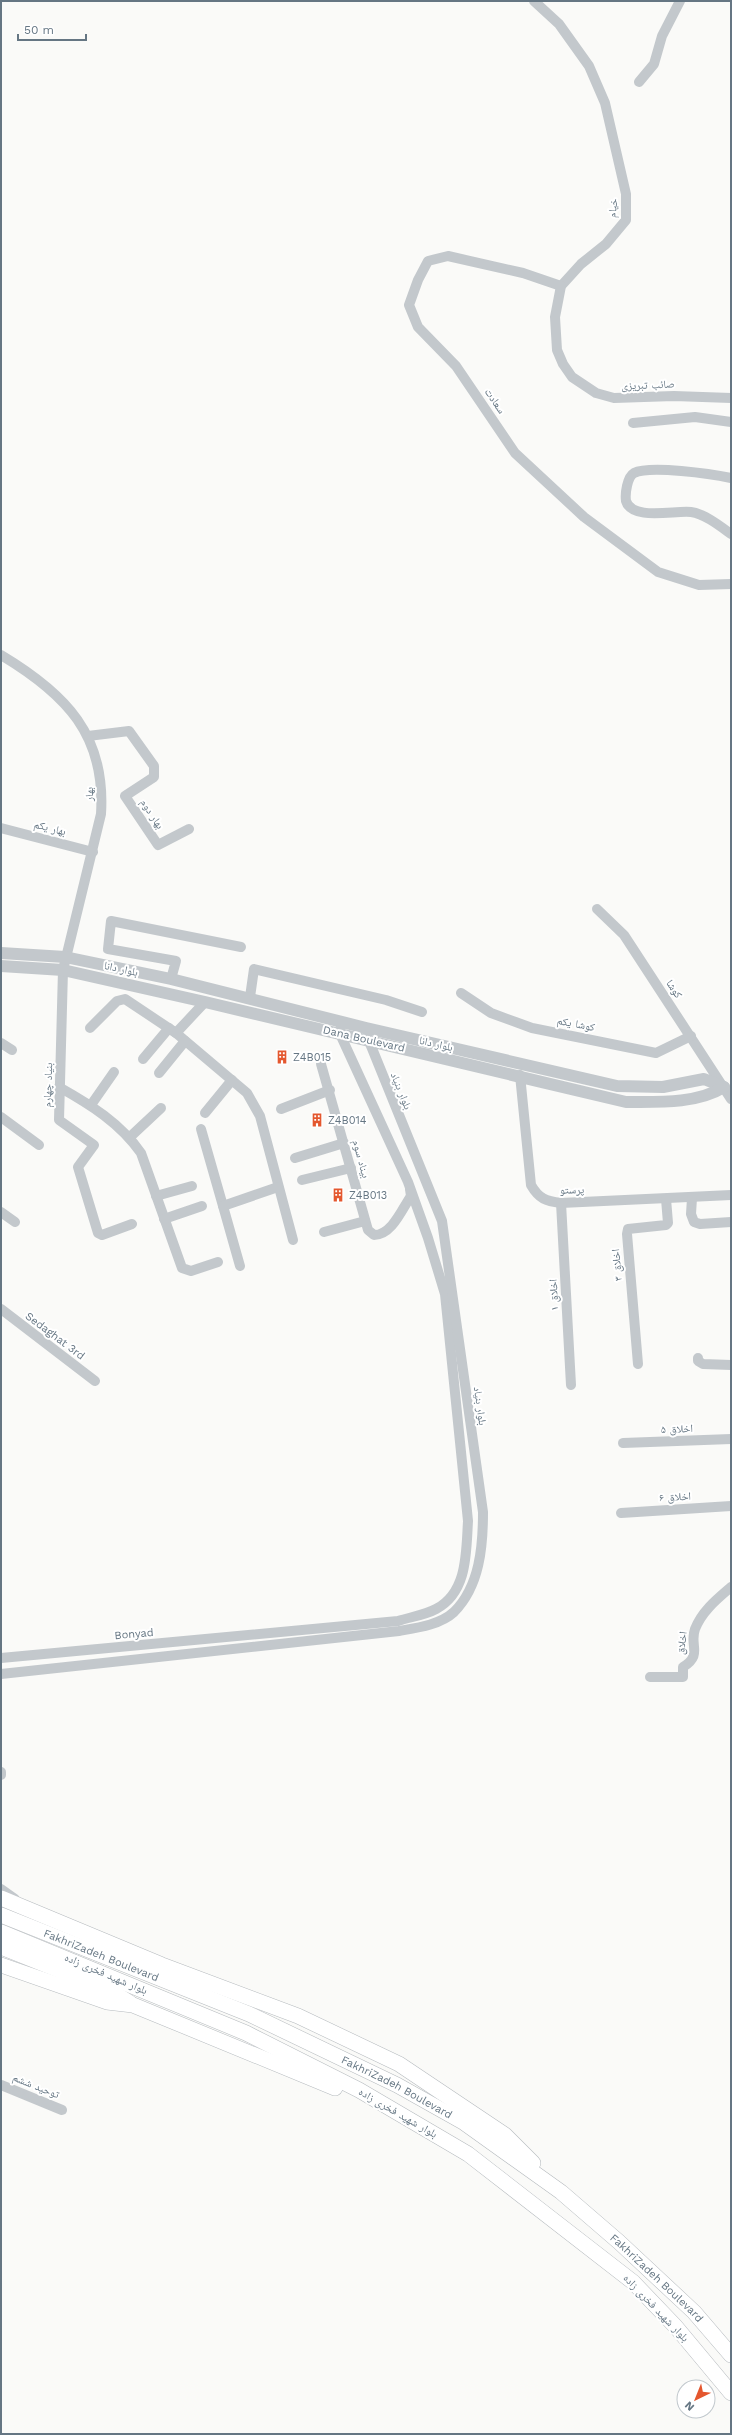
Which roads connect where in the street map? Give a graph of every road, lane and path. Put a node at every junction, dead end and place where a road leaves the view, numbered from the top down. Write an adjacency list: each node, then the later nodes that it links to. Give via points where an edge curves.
1 (534, 1): 4 (street, خیام, via 559,24 588,66 605,103 626,194 626,220 606,244 581,264)
2 (680, 1): 3 (street, via 662,36 654,64)
3 (639, 82)
4 (562, 286): 5 (street, صائب تبریزی, via 555,317 557,350 572,377 596,393 614,398); 10 (street, سعادت, via 523,273 448,256 428,261 409,305 418,327 456,366 515,453 584,517 658,572 699,585)
5 (731, 398)
6 (731, 422): 7 (street, via 695,417)
7 (632, 423)
8 (731, 478): 9 (street, via 709,473 636,473 630,476 626,500 638,513 692,512)
9 (731, 534)
10 (731, 584)
11 (1, 655): 12 (street, بهار, via 48,687 71,711)
12 (88, 736): 14 (street, بهار دوم, via 129,731 154,766 154,777 125,796 158,845); 15 (street, بهار, via 99,765 102,789 101,814)
13 (1, 828): 15 (street, بهار یکم)
14 (189, 829)
15 (93, 852): 19 (street, بهار)
16 (597, 909): 32 (street, کوشا, via 624,934)
17 (241, 947): 22 (street, via 111,921 108,949 176,961)
18 (1, 953): 19 (street)
19 (66, 957): 21 (street, بهار); 22 (street, بلوار دانا)
20 (1, 966): 21 (street, Dana Boulevard)
21 (63, 970): 25 (street, Dana Boulevard); 44 (street, بنیاد چهارم)
22 (171, 979): 24 (street, بلوار دانا)
23 (461, 993): 32 (street, کوشا یکم, via 491,1013 532,1028 656,1053)
24 (250, 997): 26 (street, via 254,969 386,1000); 27 (street, بلوار دانا)
25 (205, 1002): 30 (street); 31 (street, Dana Boulevard)
26 (422, 1012)
27 (340, 1021): 29 (street, بلوار دانا); 31 (street, بلوار بنیاد)
28 (90, 1028): 30 (street, via 122,998)
29 (366, 1028): 34 (street, بلوار بنیاد); 43 (street, بلوار دانا, via 617,1086 663,1087 704,1079)
30 (172, 1031): 33 (street); 37 (street)
31 (340, 1034): 34 (street, Dana Boulevard); 59 (street, بلوار بنیاد)
32 (691, 1036): 43 (street, کوشا)
33 (185, 1041): 40 (street); 42 (street)
34 (368, 1041): 41 (street, Dana Boulevard); 92 (street, بلوار بنیاد, via 442,1221 483,1512 483,1544 477,1571 467,1594 453,1613 429,1625 399,1631)
35 (1, 1043): 36 (street)
36 (12, 1050)
37 (143, 1059)
38 (321, 1064): 45 (street, بیناد سوم)
39 (114, 1072): 47 (street)
40 (159, 1073)
41 (520, 1075): 43 (street, Dana Boulevard, via 626,1102 662,1102 713,1094); 66 (street, پرستو, via 531,1185 537,1196 545,1201)
42 (232, 1080): 50 (street); 61 (street, via 247,1093 260,1116)
43 (728, 1086): 46 (street)
44 (59, 1087): 47 (street); 74 (street, بنیاد چهارم, via 59,1120 94,1146 78,1167 96,1229 102,1235)
45 (330, 1090): 49 (street); 54 (street, بیناد سوم)
46 (731, 1099)
47 (91, 1105): 53 (street)
48 (161, 1108): 53 (street)
49 (281, 1109)
50 (205, 1113)
51 (1, 1117): 55 (street)
52 (201, 1129): 68 (street)
53 (130, 1137): 63 (street, via 141,1152)
54 (344, 1143): 56 (street); 57 (street, بیناد سوم)
55 (39, 1145)
56 (295, 1158)
57 (351, 1168): 58 (street); 71 (street, بیناد سوم)
58 (302, 1180)
59 (408, 1182): 71 (street, بیناد سوم, via 411,1196 390,1228 381,1235 374,1235 368,1230); 90 (street, بلوار بنیاد, via 445,1294 468,1521 466,1555 458,1590 437,1609 398,1621)
60 (192, 1186): 63 (street)
61 (278, 1187): 68 (street); 76 (street)
62 (731, 1195): 64 (street, پرستو)
63 (156, 1196): 70 (street)
64 (692, 1198): 65 (street, پرستو); 73 (street, via 691,1214 694,1222)
65 (666, 1199): 66 (street, پرستو); 81 (street, اخلاق ۳, via 666,1226 628,1229 627,1234)
66 (561, 1203): 84 (street, اخلاق ۱)
67 (202, 1206): 70 (street)
68 (223, 1206): 78 (street)
69 (1, 1212): 72 (street)
70 (164, 1219): 77 (street, via 182,1268 190,1271)
71 (365, 1221): 75 (street)
72 (14, 1222)
73 (731, 1222)
74 (132, 1224)
75 (324, 1232)
76 (293, 1240)
77 (218, 1262)
78 (240, 1266)
79 (1, 1309): 83 (street, Sedaghat 3rd)
80 (698, 1358): 82 (street, via 703,1364)
81 (638, 1364)
82 (731, 1365)
83 (95, 1381)
84 (571, 1385)
85 (731, 1439): 86 (street, اخلاق ۵)
86 (623, 1443)
87 (731, 1506): 88 (street, اخلاق ۶)
88 (621, 1513)
89 (731, 1587): 93 (street, اخلاق, via 707,1609 694,1630 695,1654 691,1662 683,1667 683,1677)
90 (270, 1632): 91 (street, Bonyad)
91 (1, 1658)
92 (1, 1674)
93 (650, 1677)
94 (1, 1889): 96 (street, via 12,1896)
95 (1, 1898): 96 (main road)
96 (20, 1906): 105 (main road, via 298,2016 398,2064 505,2135)
97 (1, 1915): 105 (main road, FakhriZadeh Boulevard, via 249,2014 397,2085 462,2122)
98 (1, 1932): 104 (main road, بلوار شهید فخری زاده, via 246,2033 359,2090)
99 (1, 1947): 101 (main road, via 109,1990)
100 (1, 1965): 101 (main road, via 107,2002)
101 (133, 2005): 104 (main road)
102 (1, 2085): 103 (street, توحید ششم)
103 (62, 2110)
104 (394, 2111): 107 (main road, بلوار شهید فخری زاده, via 468,2154 633,2282 676,2327)
105 (562, 2192): 106 (main road, FakhriZadeh Boulevard, via 649,2268 694,2312)
106 (731, 2355)
107 (731, 2393)

